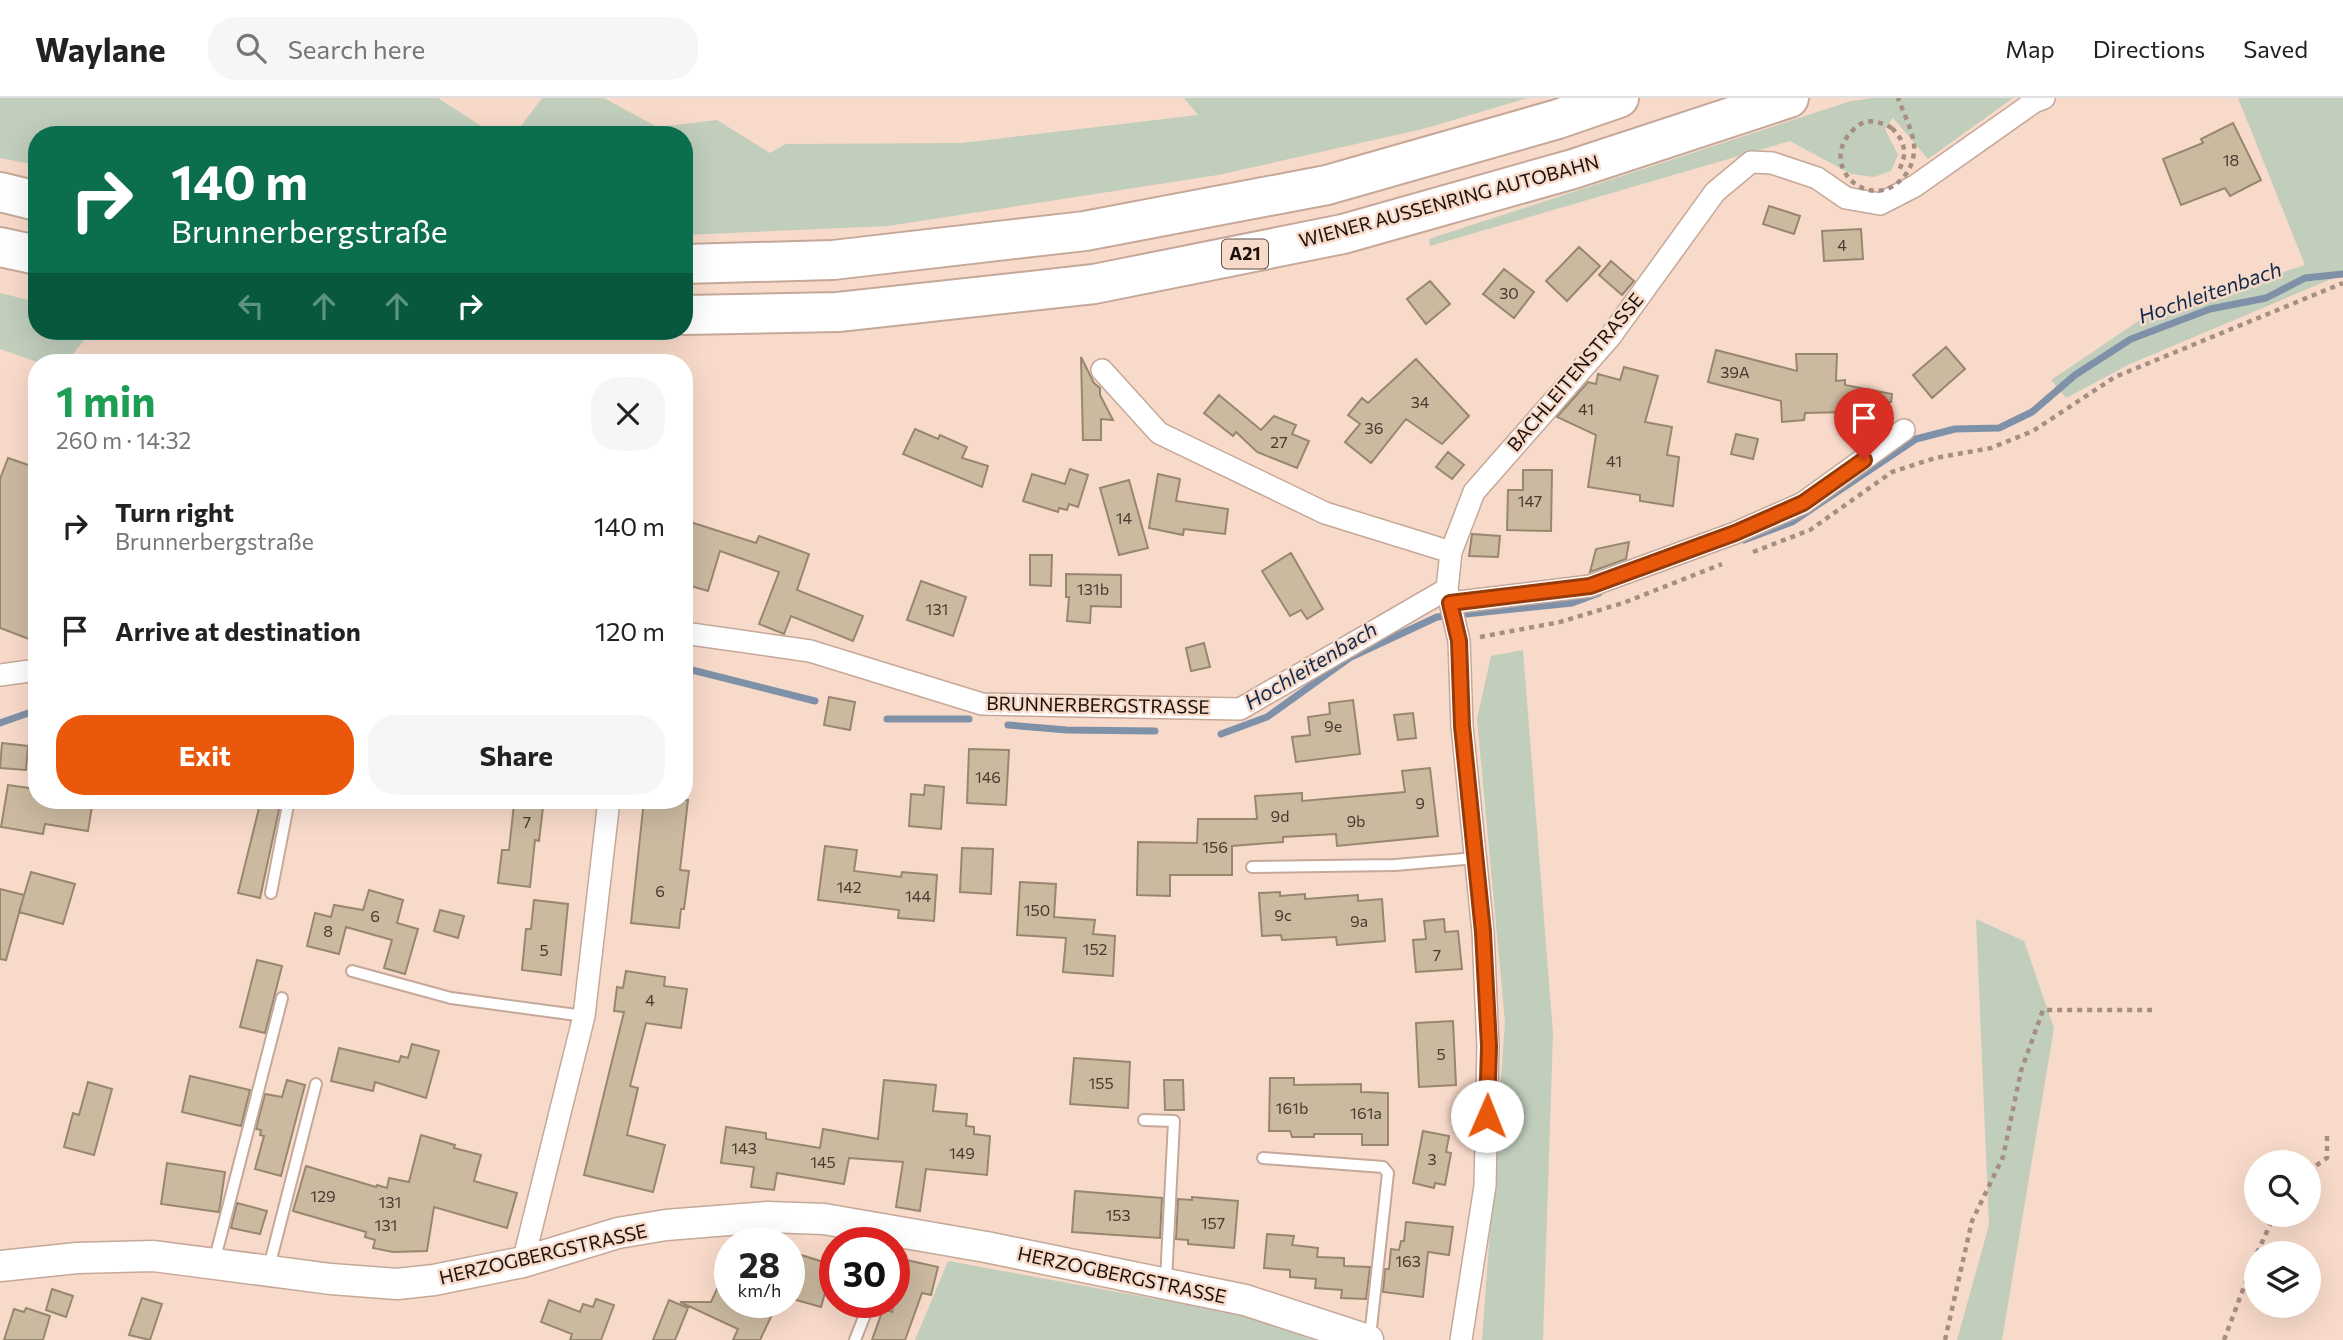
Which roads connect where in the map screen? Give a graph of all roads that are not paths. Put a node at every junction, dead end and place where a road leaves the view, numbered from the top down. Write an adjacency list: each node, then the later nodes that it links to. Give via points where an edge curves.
1 (1619, 98): 8 (highway, via 1327,185 1085,231 833,260)
2 (1789, 98): 9 (highway, WIENER AUSSENRING AUTOBAHN / A21, via 1573,169 1343,234 1094,284 838,312)
3 (2044, 98): 12 (street, BACHLEITENSTRASSE, via 1915,186 1880,204 1846,198 1817,178 1772,163 1751,162 1715,192 1610,337 1474,492)
4 (0, 192): 5 (highway)
5 (28, 199)
6 (0, 247): 7 (highway)
7 (28, 254)
8 (693, 264)
9 (693, 315)
10 (1102, 370): 12 (street, via 1159,433 1325,513)
11 (1904, 430): 13 (street, BRUNNERBERGSTRASSE, via 1803,503 1735,533 1590,586)
12 (1451, 552): 13 (street, BACHLEITENSTRASSE)
13 (1449, 601): 14 (street, BRUNNERBERGSTRASSE, via 1240,709 982,704 810,652); 19 (street, BACHLEITENSTRASSE, via 1459,641 1462,726)
14 (693, 634)
15 (28, 671): 16 (street)
16 (0, 676)
17 (287, 809): 21 (lane)
18 (608, 809): 24 (street)
19 (1476, 858): 20 (lane, via 1395,865); 38 (street, BACHLEITENSTRASSE, via 1489,1046 1485,1186)
20 (1252, 867)
21 (271, 893)
22 (352, 971): 24 (lane, via 450,998)
23 (282, 998): 30 (lane)
24 (584, 1016): 31 (street)
25 (316, 1084): 33 (lane)
26 (1144, 1120): 34 (lane, via 1174,1121)
27 (1263, 1158): 37 (lane, via 1383,1167 1388,1173)
28 (856, 1227): 31 (main road, HERZOGBERGSTRASSE, via 824,1219 712,1221 618,1233)
29 (910, 1239): 34 (main road, HERZOGBERGSTRASSE)
30 (214, 1262): 32 (main road, HERZOGBERGSTRASSE, via 121,1256); 33 (main road, HERZOGBERGSTRASSE)
31 (523, 1262): 33 (main road, HERZOGBERGSTRASSE, via 397,1284)
32 (0, 1266)
33 (268, 1270)
34 (1166, 1284): 37 (main road, HERZOGBERGSTRASSE, via 1245,1300)
35 (864, 1318): 36 (lane)
36 (855, 1340)
37 (1369, 1340)
38 (1461, 1340)

